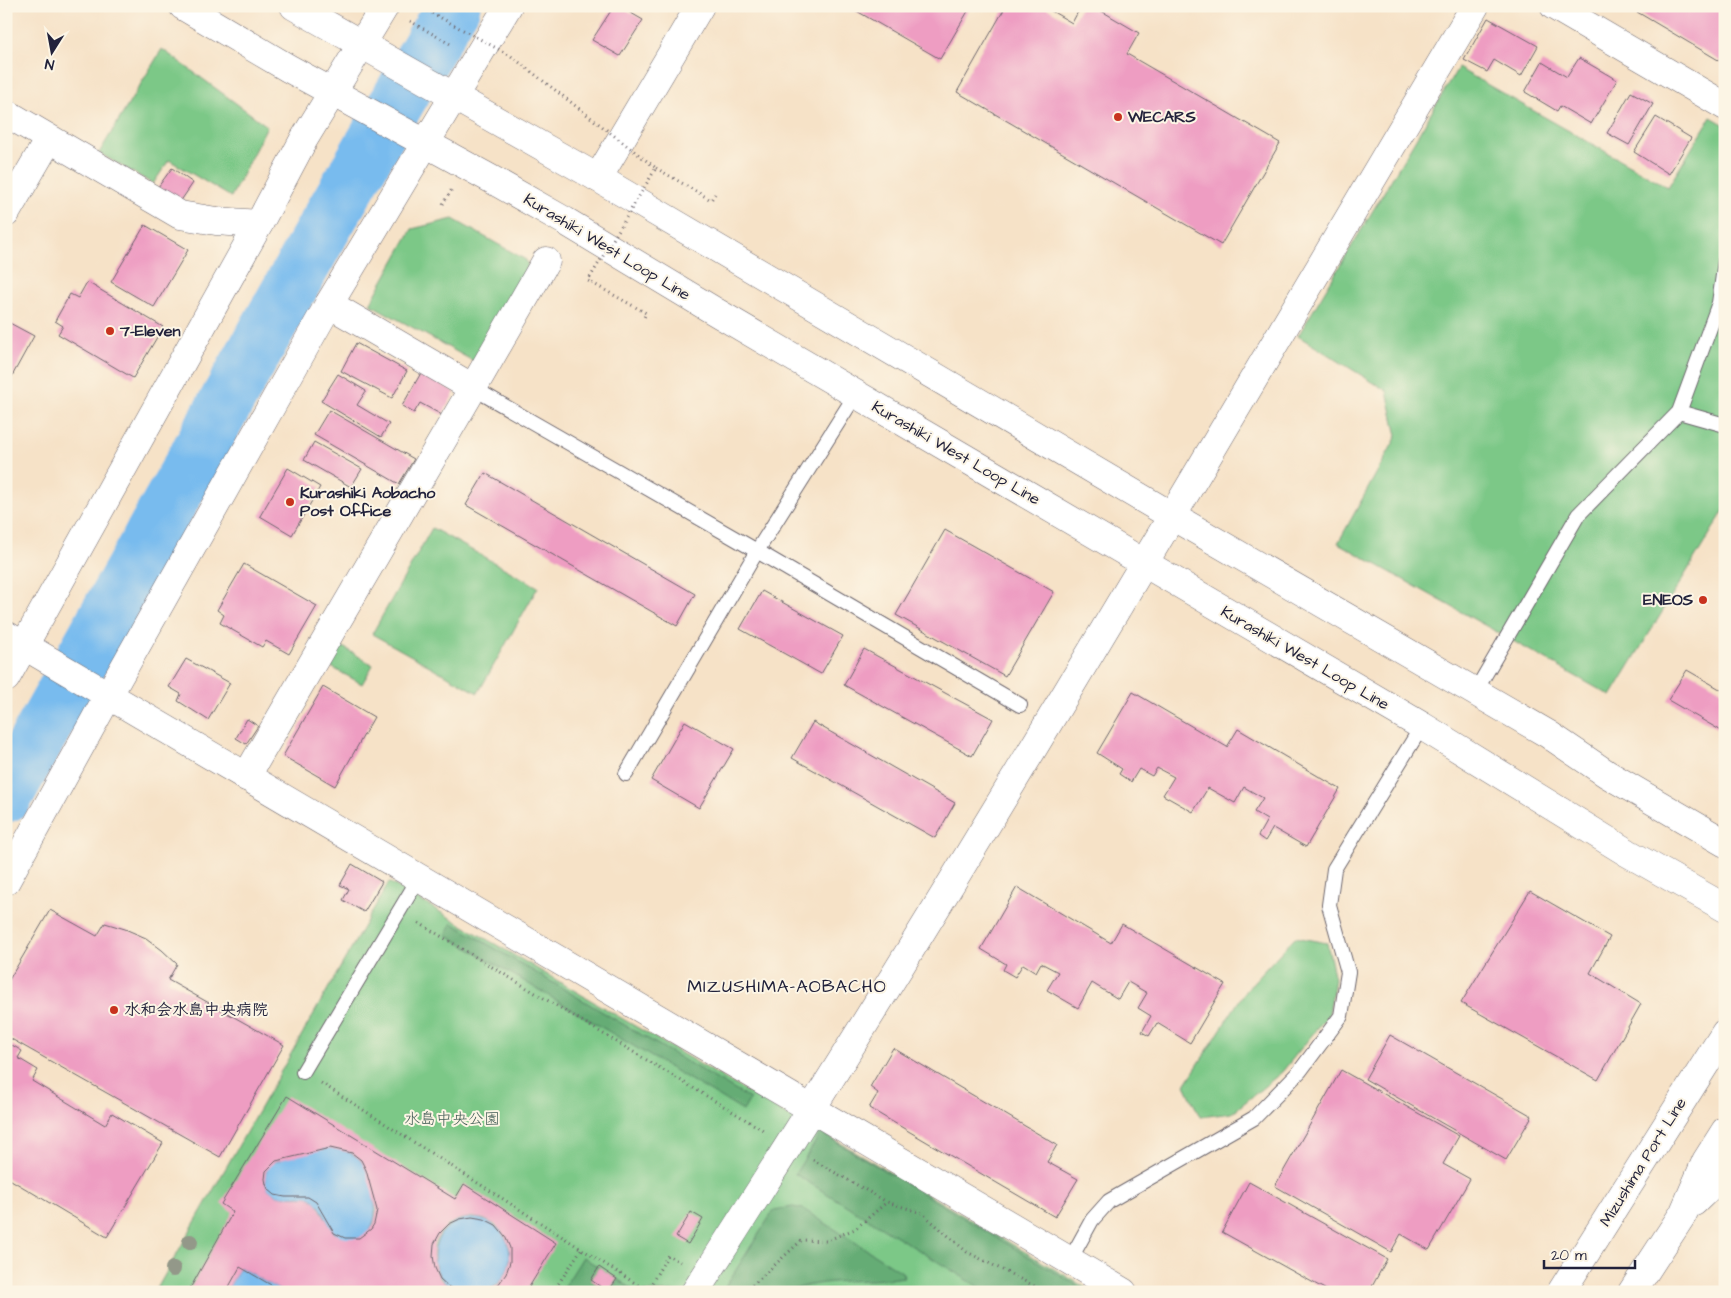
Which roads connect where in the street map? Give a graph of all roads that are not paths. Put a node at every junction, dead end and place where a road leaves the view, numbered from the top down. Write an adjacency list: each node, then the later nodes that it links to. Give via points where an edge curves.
1 (183, 6): 9 (street, Kurashiki West Loop Line)
2 (294, 6): 8 (street)
3 (385, 6): 8 (street)
4 (508, 6): 10 (street)
5 (700, 6): 15 (street)
6 (1474, 6): 26 (street)
7 (1554, 6): 11 (street)
8 (362, 44): 9 (street); 10 (street)
9 (333, 92): 14 (street, Kurashiki West Loop Line); 17 (street)
10 (454, 96): 14 (street); 15 (street)
11 (1725, 106)
12 (6, 113): 13 (street)
13 (49, 139): 16 (street); 17 (street, via 180,215)
14 (426, 143): 20 (street); 23 (street, Kurashiki West Loop Line)
15 (598, 178): 26 (street)
16 (6, 213)
17 (259, 224): 29 (street)
18 (546, 261): 22 (street)
19 (1725, 261): 21 (lane)
20 (330, 304): 22 (street); 32 (street)
21 (1722, 304): 24 (lane)
22 (474, 388): 27 (lane); 36 (street)
23 (856, 394): 27 (lane); 28 (street, Kurashiki West Loop Line)
24 (1679, 412): 25 (lane); 31 (lane, via 1578,516)
25 (1725, 425)
26 (1172, 516): 28 (street); 31 (street)
27 (757, 551): 33 (lane); 35 (lane)
28 (1144, 564): 34 (street, Kurashiki West Loop Line); 43 (street)
29 (15, 641): 30 (street); 32 (street)
30 (6, 678)
31 (1476, 692): 37 (street, via 1548,734 1607,774)
32 (108, 696): 36 (street); 39 (street)
33 (1020, 705)
34 (1422, 726): 40 (street, Kurashiki West Loop Line, via 1628,853); 47 (lane, via 1334,869 1329,906 1348,972 1341,1016 1300,1071 1254,1118 1109,1201 1092,1220)
35 (626, 774)
36 (246, 777): 38 (street)
37 (1725, 842)
38 (419, 878): 42 (lane); 43 (street)
39 (6, 881)
40 (1725, 908)
41 (1725, 1033): 50 (street, Mizushima Port Line)
42 (303, 1072)
43 (813, 1108): 47 (street); 48 (street)
44 (1725, 1131): 46 (street, via 1706,1161)
45 (1725, 1172): 46 (street)
46 (1682, 1214): 51 (street)
47 (1070, 1260): 49 (street)
48 (694, 1292)
49 (1123, 1292)
50 (1561, 1292)
51 (1632, 1292)

